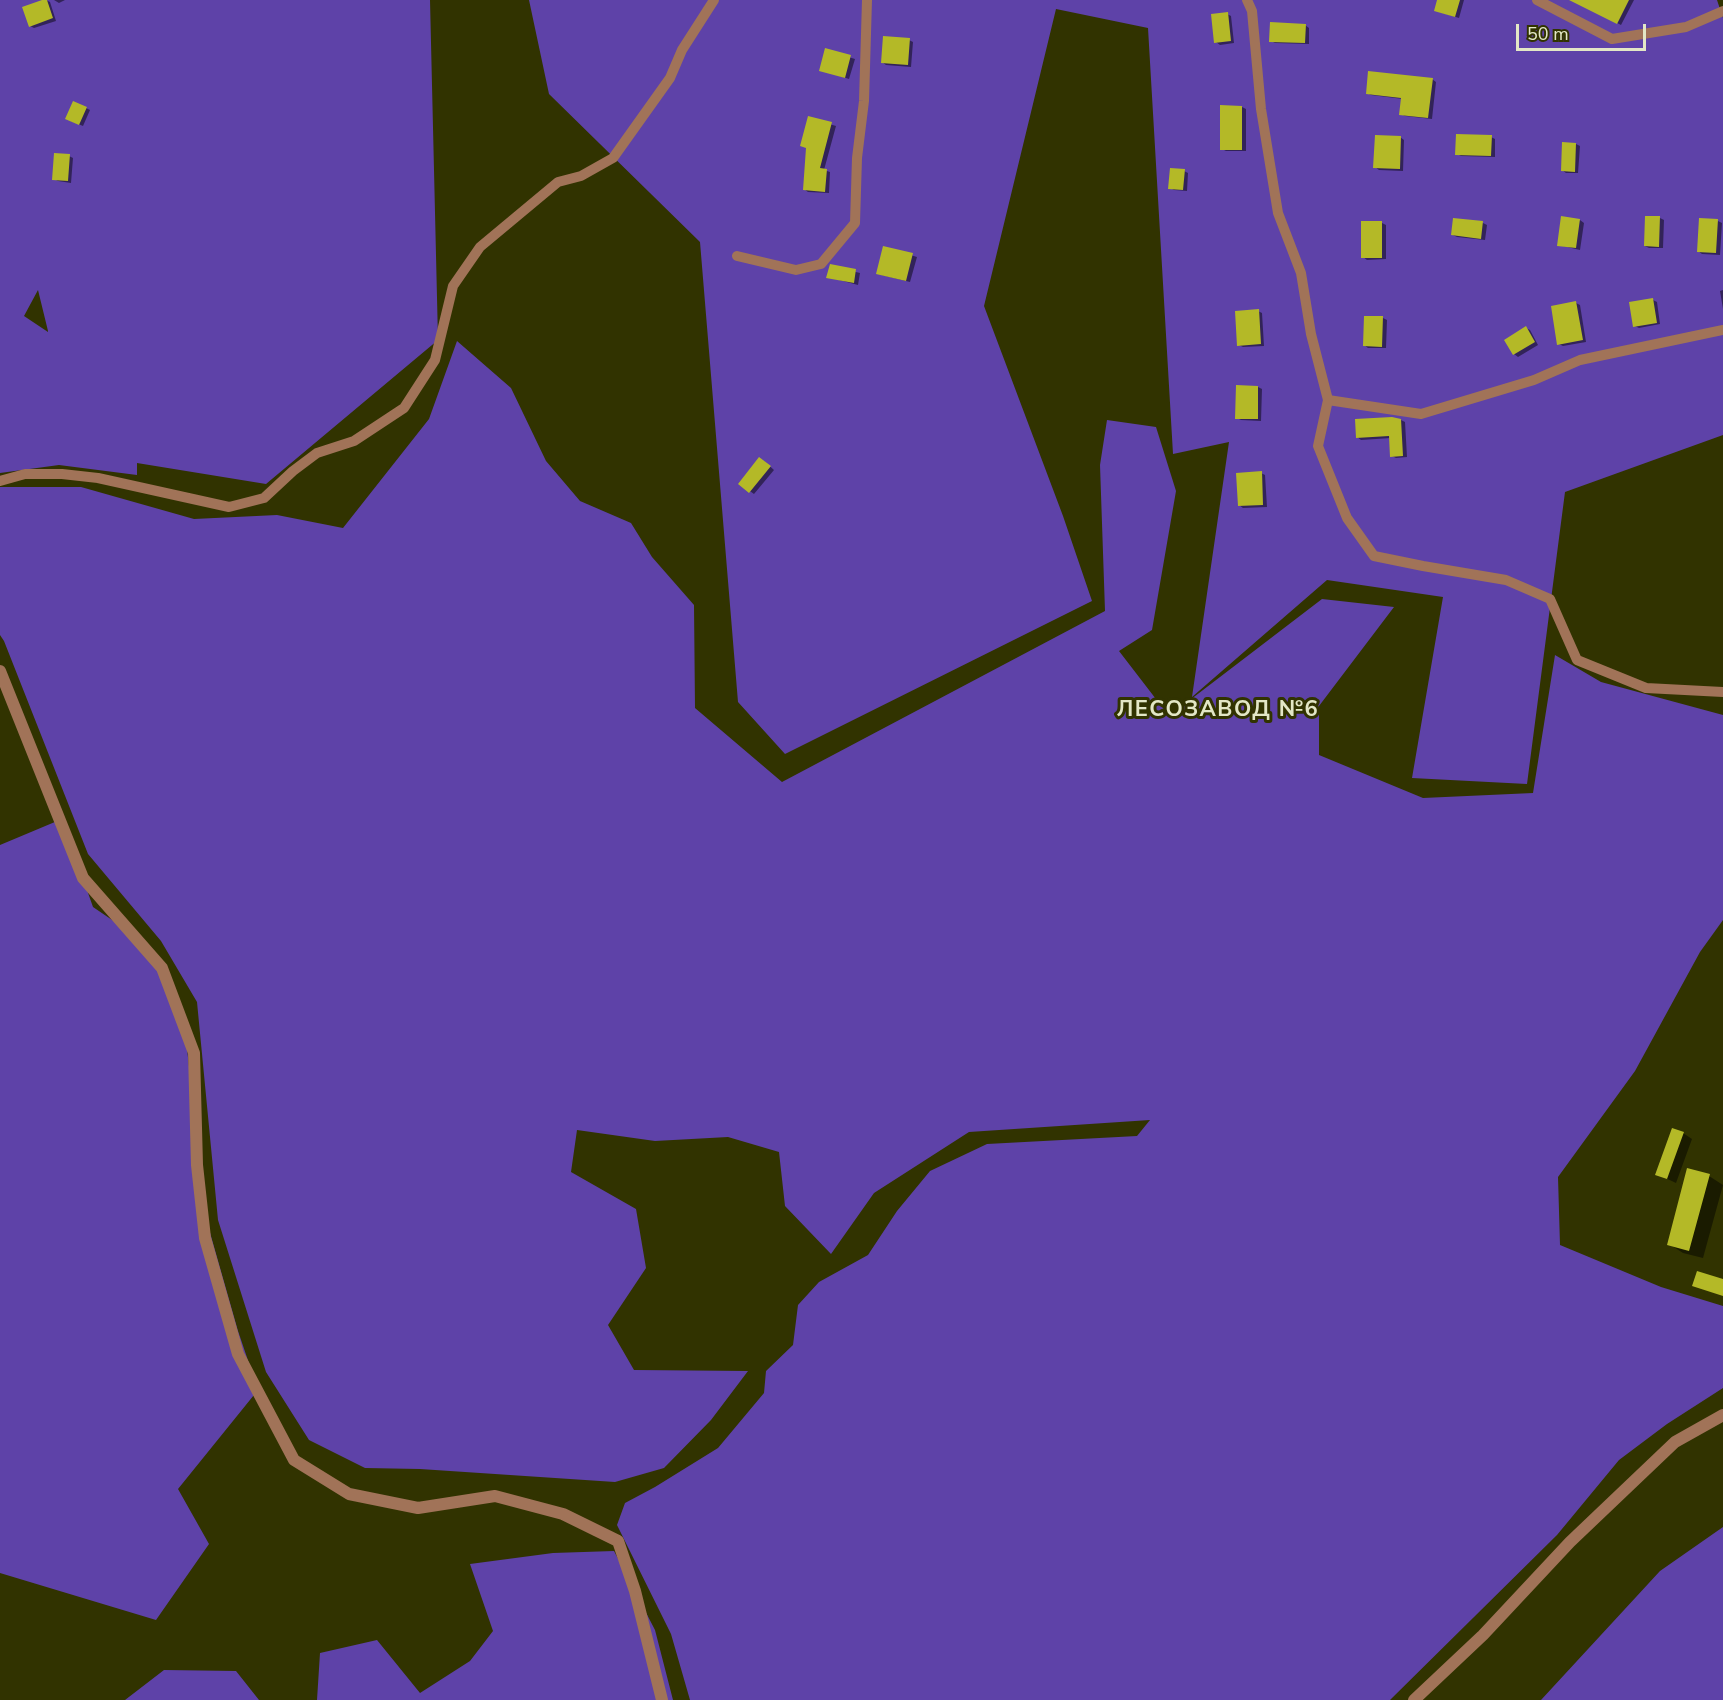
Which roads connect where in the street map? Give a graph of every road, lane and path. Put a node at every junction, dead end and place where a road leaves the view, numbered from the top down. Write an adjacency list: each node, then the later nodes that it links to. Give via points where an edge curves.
1 (714, 0): 9 (lane, via 682,50 670,78 613,158 581,176 558,182 480,247 453,286 435,360 405,408 354,441 317,453 264,498 229,507 98,478 26,474)
2 (867, 0): 6 (lane, via 855,223 821,264 796,270)
3 (1247, 0): 8 (lane, via 1252,11 1261,109 1278,213 1301,273)
4 (1537, 0): 5 (lane, via 1612,39 1686,27)
5 (1723, 11)
6 (736, 256)
7 (1723, 330): 8 (lane, via 1580,360 1534,380 1421,414)
8 (1328, 400): 11 (lane, via 1318,446 1347,518 1374,556 1506,580 1550,599 1577,660 1646,688)
9 (0, 481)
10 (0, 671): 13 (street, via 83,878 162,968 190,1042 194,1053 197,1165 205,1238 238,1354 294,1460 349,1494 418,1508 495,1496 563,1514 618,1541 635,1591)
11 (1723, 692)
12 (1723, 1415): 14 (street, via 1675,1442)
13 (662, 1700)
14 (1414, 1700)

